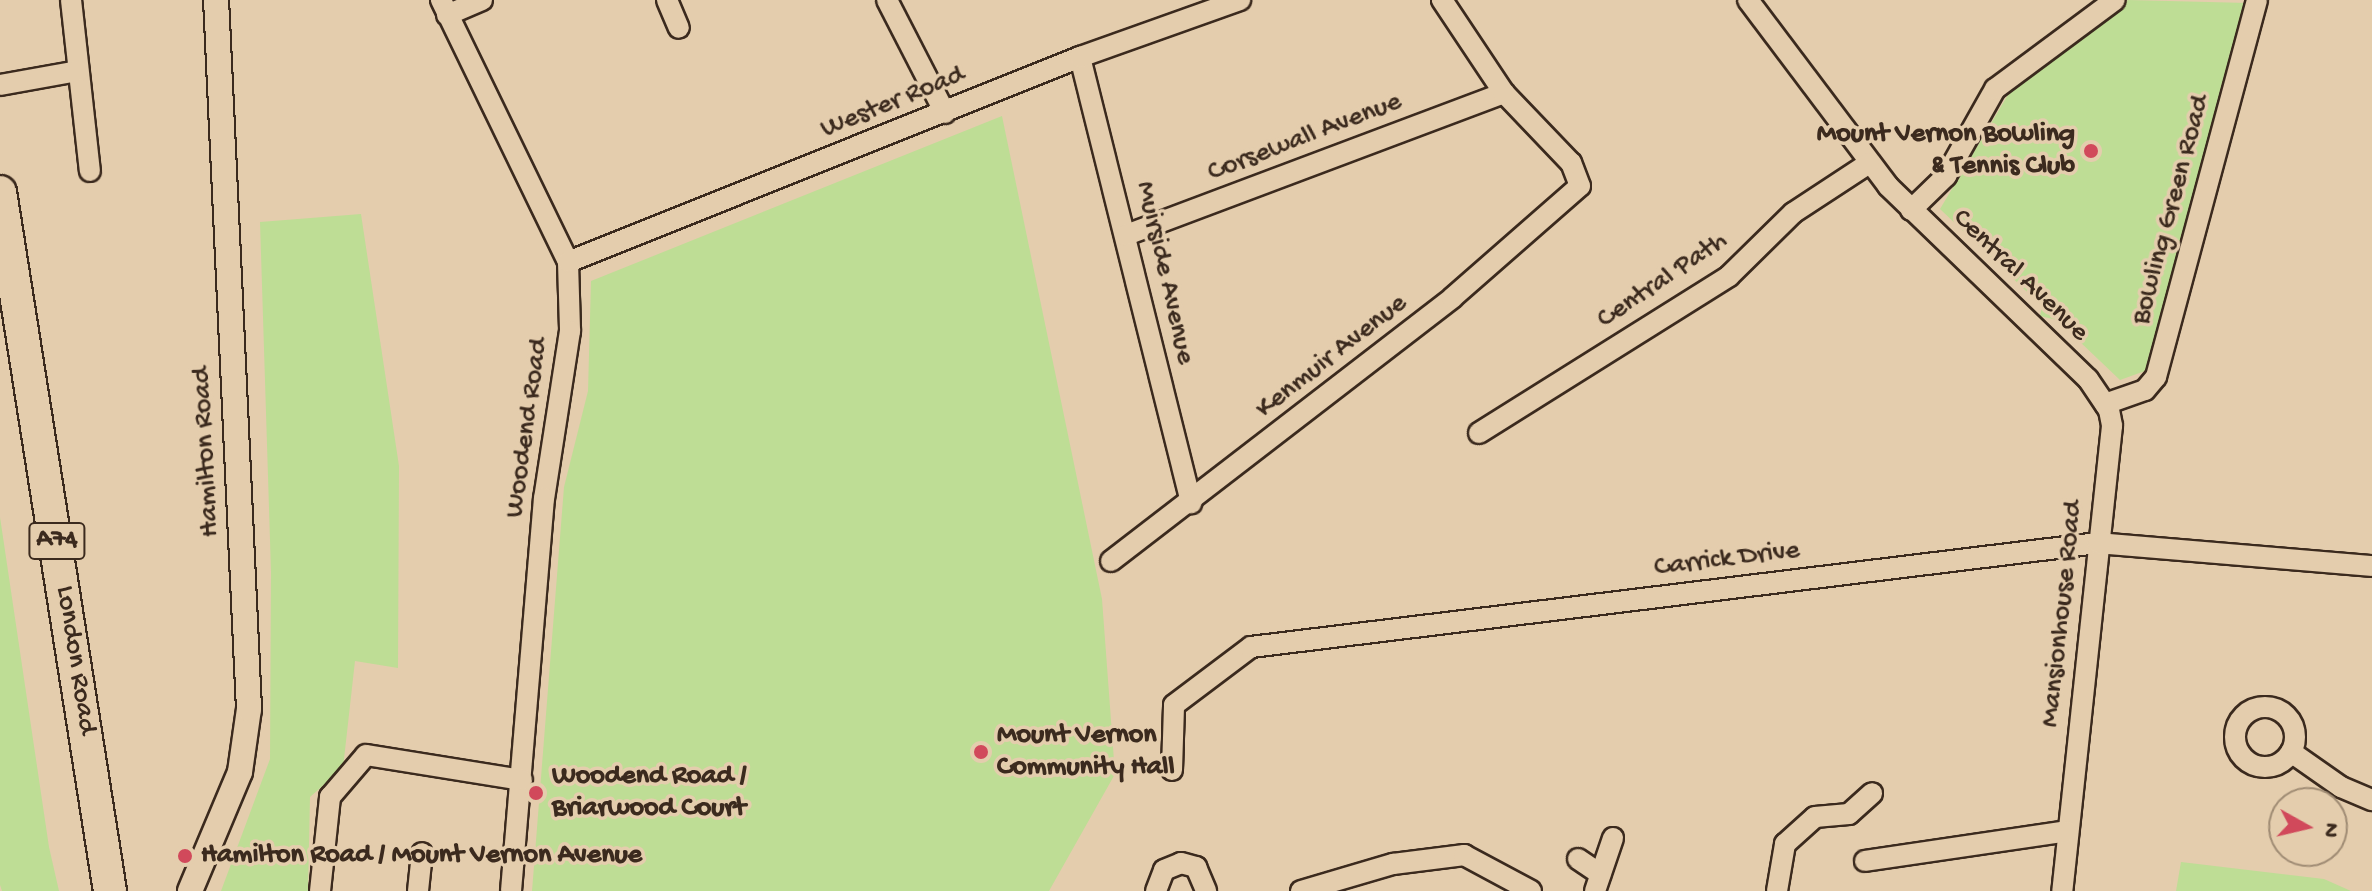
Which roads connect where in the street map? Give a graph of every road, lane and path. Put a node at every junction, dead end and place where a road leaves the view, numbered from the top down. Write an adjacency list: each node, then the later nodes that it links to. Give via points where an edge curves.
1 (71, 0): 14 (street)
2 (216, 0): 42 (street, Hamilton Road, via 249,709 240,772)
3 (482, 0): 11 (street)
4 (667, 0): 12 (street)
5 (887, 0): 17 (street)
6 (1240, 0): 13 (street, Wester Road)
7 (1442, 0): 16 (street)
8 (1748, 0): 18 (street, Central Avenue)
9 (2115, 0): 21 (street, via 1995,89 1946,176)
10 (2257, 0): 24 (street, Bowling Green Road, via 2156,377 2145,390)
11 (444, 8): 23 (street, Woodend Road)
12 (679, 28)
13 (1080, 57): 17 (street, Wester Road); 22 (street, Muirside Avenue)
14 (78, 71): 15 (street); 19 (street)
15 (0, 85)
16 (1504, 93): 22 (street, Corsewall Avenue); 26 (street, Kenmuir Avenue, via 1571,163 1580,186 1452,298)
17 (945, 113): 23 (street, Wester Road)
18 (1869, 163): 21 (street, Central Avenue); 25 (street, Central Path, via 1793,213 1729,276)
19 (90, 171)
20 (0, 192): 41 (main road, London Road / A74)
21 (1911, 210): 24 (street, Central Avenue, via 2088,379)
22 (1126, 235): 26 (street, Muirside Avenue)
23 (568, 262): 32 (street, Woodend Road, via 570,331 544,498)
24 (2105, 404): 27 (street, Mansionhouse Road, via 2112,426)
25 (1479, 433)
26 (1191, 503): 28 (street, Kenmuir Avenue)
27 (2098, 543): 29 (street, Carrick Drive); 31 (street, Carrick Drive, via 1251,647 1174,705); 35 (street, Mansionhouse Road)
28 (1111, 561)
29 (2372, 566)
30 (2291, 752): 34 (street, via 2341,787)
31 (1172, 770)
32 (522, 780): 43 (street, via 366,755 330,797); 45 (street, Woodend Road)
33 (1872, 793): 50 (street, via 1849,814 1815,817 1785,844)
34 (2372, 800)
35 (2067, 831): 39 (street); 51 (street, Mansionhouse Road)
36 (1613, 838): 40 (street)
37 (422, 853): 44 (street)
38 (1578, 859): 40 (street)
39 (1865, 861)
40 (1597, 882)
41 (110, 891)
42 (190, 891)
43 (320, 891)
44 (418, 891)
45 (511, 891)
46 (1156, 891): 47 (street, via 1164,870 1181,863 1196,867)
47 (1206, 891)
48 (1301, 891): 49 (street, via 1393,864 1464,855)
49 (1531, 891)
50 (1777, 891)
51 (2062, 891)

